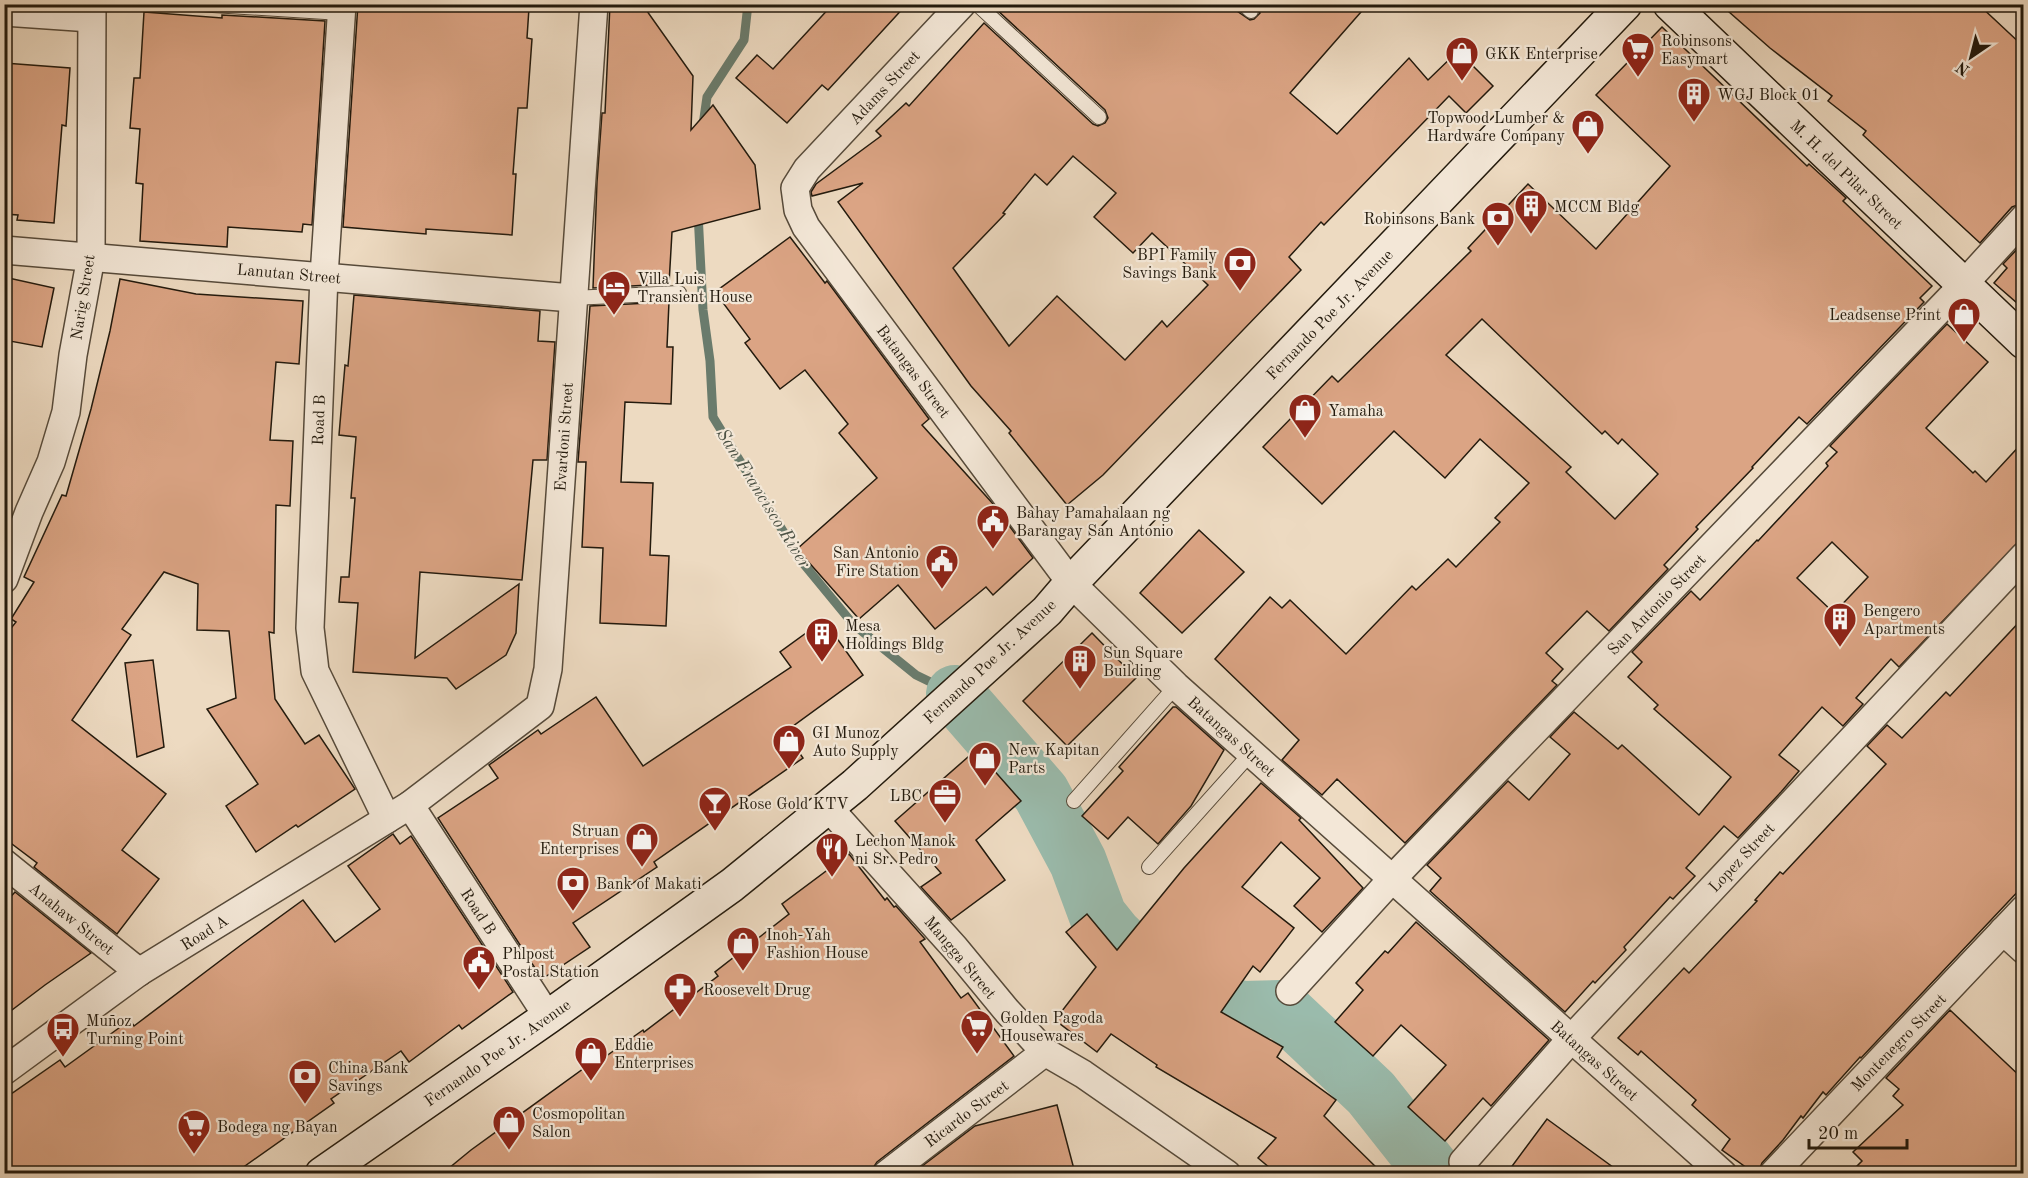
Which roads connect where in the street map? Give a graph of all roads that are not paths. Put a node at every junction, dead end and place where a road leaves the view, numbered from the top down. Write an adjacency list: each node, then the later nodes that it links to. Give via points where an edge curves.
1 (197, 4): 7 (lane)
2 (594, 4): 18 (street, Evardoni Street)
3 (962, 4): 11 (street, Adams Street)
4 (977, 4): 10 (lane)
5 (1625, 4): 22 (main road, Fernando Poe Jr. Avenue)
6 (1670, 4): 16 (main road, M. H. del Pilar Street)
7 (342, 9): 15 (street, Road B)
8 (92, 11): 9 (street); 14 (street, Narig Street)
9 (4, 12)
10 (1099, 117)
11 (807, 169): 22 (street, Batangas Street, via 795,188 798,210 806,227)
12 (2024, 218): 16 (street, San Antonio Street)
13 (4, 250): 14 (street, Lanutan Street)
14 (91, 257): 15 (street, Lanutan Street); 21 (street, Narig Street, via 66,412 51,462)
15 (324, 276): 18 (street, Lanutan Street); 27 (street, Road B, via 310,628 315,671)
16 (1963, 285): 19 (main road, M. H. del Pilar Street); 30 (street, San Antonio Street)
17 (679, 293): 18 (lane)
18 (572, 298): 27 (street, Evardoni Street, via 548,669 540,706)
19 (2024, 342)
20 (2024, 556): 37 (street, Lopez Street)
21 (4, 579)
22 (1071, 583): 23 (street, Batangas Street); 26 (main road, Fernando Poe Jr. Avenue, via 1047,611)
23 (1176, 686): 24 (street, Batangas Street); 25 (lane)
24 (1251, 753): 29 (lane); 30 (street, Batangas Street)
25 (1074, 801)
26 (827, 806): 36 (main road, Fernando Poe Jr. Avenue, via 732,885); 38 (street, Mangga Street)
27 (399, 812): 34 (street, Road A); 36 (street, Road B)
28 (4, 863): 34 (street, Anahaw Street)
29 (1149, 867)
30 (1392, 879): 35 (street, San Antonio Street); 37 (street, Batangas Street)
31 (2024, 909): 32 (street, Montenegro Street)
32 (2003, 931): 33 (street); 45 (street, Montenegro Street)
33 (2024, 950)
34 (139, 972): 39 (street, Road A)
35 (1290, 991)
36 (548, 1017): 42 (main road, Fernando Poe Jr. Avenue)
37 (1571, 1039): 40 (street, Lopez Street); 44 (street, Batangas Street)
38 (1045, 1052): 41 (street, Mangga Street, via 1083,1074); 43 (street, Ricardo Street)
39 (4, 1071)
40 (1463, 1162)
41 (1218, 1171)
42 (322, 1173)
43 (887, 1173)
44 (1722, 1173)
45 (1773, 1173)

